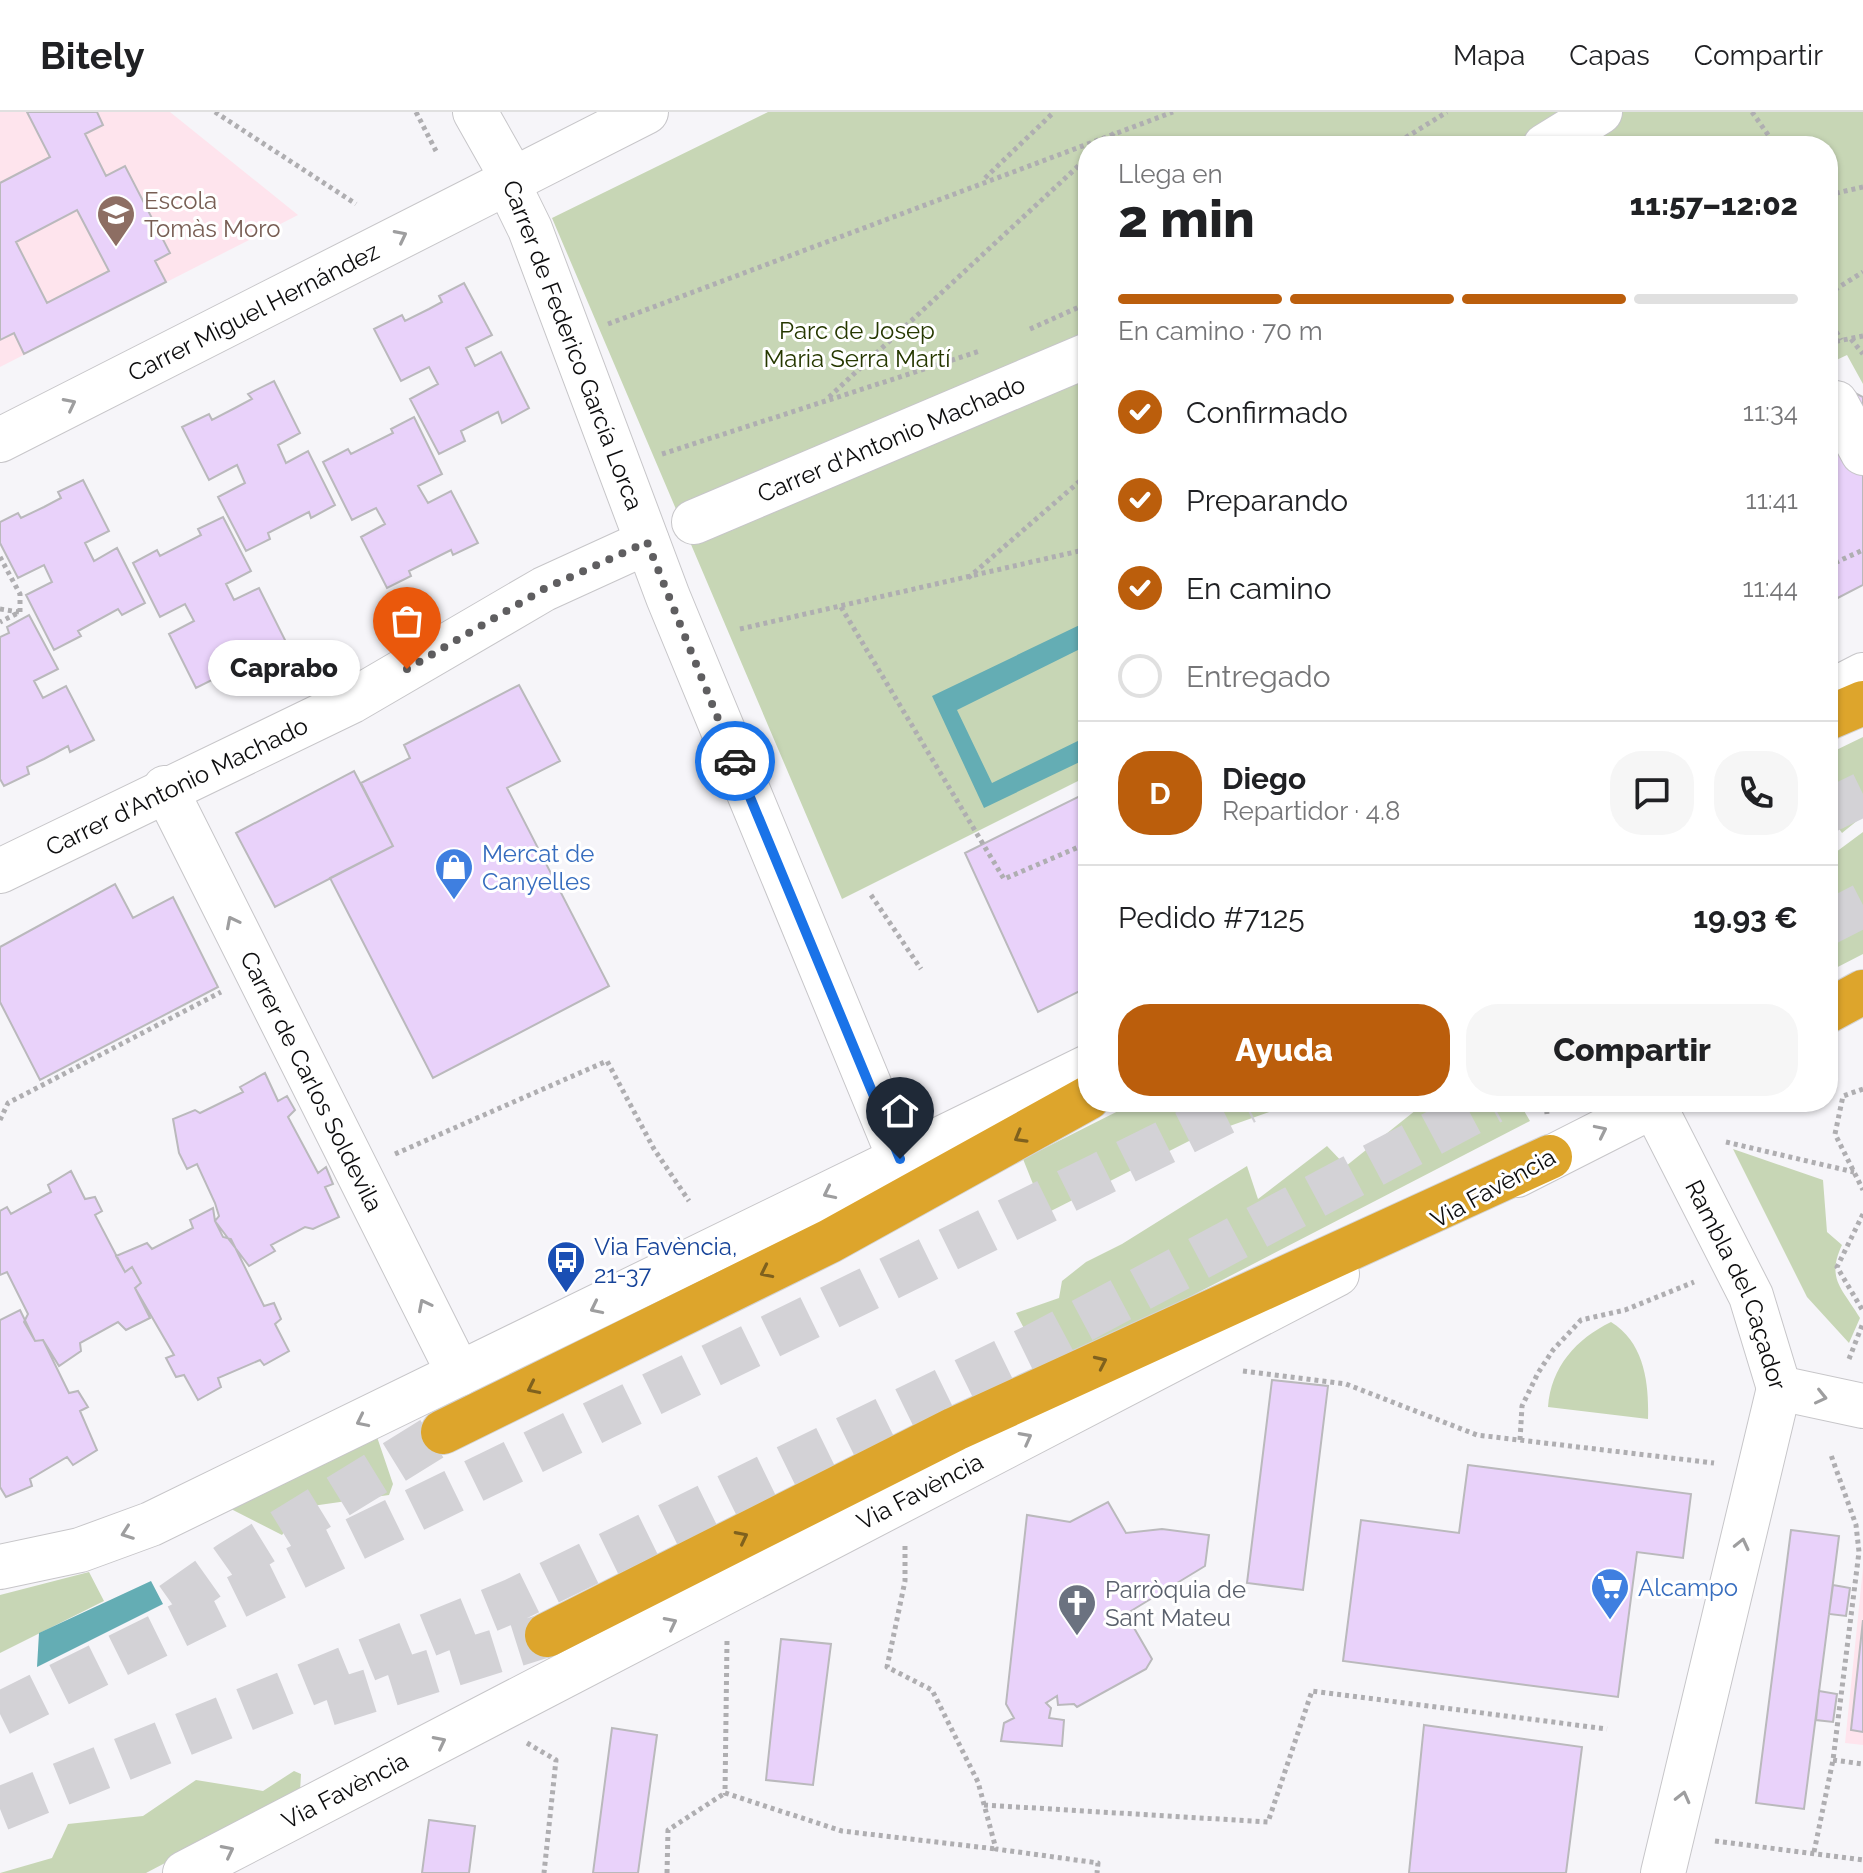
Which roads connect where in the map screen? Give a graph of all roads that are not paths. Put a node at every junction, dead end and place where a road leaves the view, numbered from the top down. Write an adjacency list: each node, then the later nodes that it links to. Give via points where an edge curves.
1 (475, 112): 5 (street, Carrer de Federico García Lorca, via 510,174)
2 (646, 112): 5 (street, Carrer Miguel Hernández)
3 (1600, 112): 4 (street)
4 (1561, 136)
5 (507, 182): 8 (street, Carrer Miguel Hernández, one-way to 5); 11 (street, Carrer de Federico García Lorca, via 530,229)
6 (1078, 359): 10 (street, Carrer d'Antonio Machado)
7 (1838, 407): 9 (street)
8 (0, 440)
9 (1863, 453)
10 (694, 522)
11 (647, 542): 16 (street, Carrer d'Antonio Machado, via 544,589 352,701); 27 (street, Carrer de Federico García Lorca)
12 (1863, 675): 13 (street)
13 (1838, 688)
14 (1863, 703): 15 (highway)
15 (1838, 714)
16 (165, 788): 17 (street, Carrer d'Antonio Machado); 28 (street, Carrer de Carlos Soldevila, one-way to 16)
17 (0, 871)
18 (1863, 992): 20 (highway)
19 (1863, 1002): 21 (street)
20 (1838, 1006)
21 (1838, 1014)
22 (1078, 1072): 27 (street)
23 (1078, 1104): 31 (highway, one-way to 31, via 830,1241)
24 (1637, 1112): 26 (street, Via Favència, one-way to 24)
25 (1659, 1112): 29 (street, Rambla del Caçador, via 1751,1296)
26 (1550, 1157): 33 (highway, one-way to 26, via 955,1429); 34 (street, Via Favència, one-way to 26, via 1277,1307)
27 (900, 1159): 28 (street, one-way to 28)
28 (459, 1374): 32 (street, one-way to 32, via 151,1524 80,1550)
29 (1779, 1388): 30 (street, Rambla del Caçador, one-way to 30); 35 (street, one-way to 29)
30 (1863, 1406)
31 (443, 1432)
32 (0, 1567)
33 (547, 1635)
34 (185, 1873)
35 (1663, 1873)

